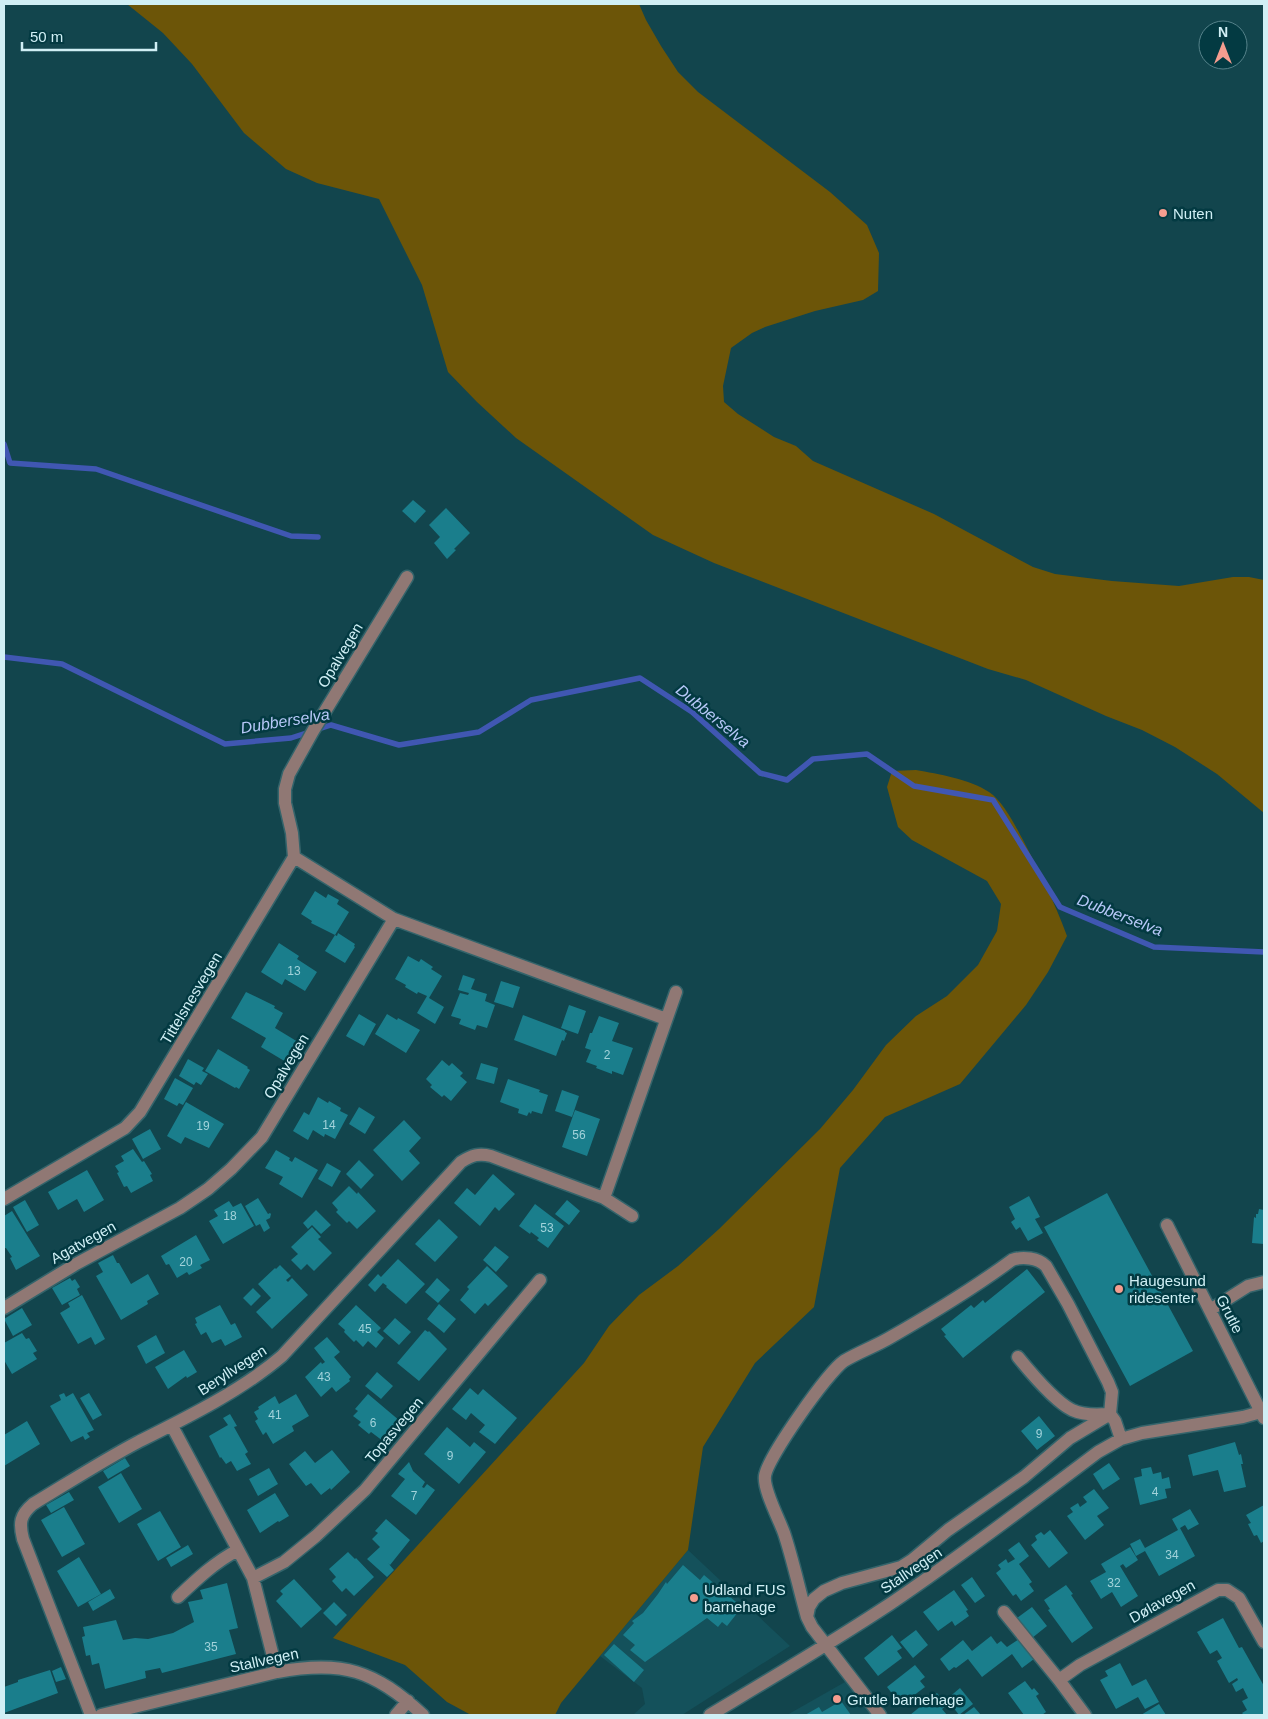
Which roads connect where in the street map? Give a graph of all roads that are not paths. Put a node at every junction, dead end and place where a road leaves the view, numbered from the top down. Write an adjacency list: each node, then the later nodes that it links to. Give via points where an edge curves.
1 (407, 578): 2 (street, Opalvegen, via 289,774 285,803)
2 (294, 857): 3 (street); 7 (street, Tittelsnesvegen, via 140,1112 125,1128)
3 (394, 919): 5 (street); 8 (street, Opalvegen, via 262,1137 220,1179)
4 (676, 992): 5 (street)
5 (666, 1020): 6 (street)
6 (604, 1198): 9 (street, Beryllvegen); 18 (street, Beryllvegen, via 491,1156 480,1153 470,1156 282,1356 265,1370)
7 (4, 1199)
8 (180, 1208): 13 (street, Agatvegen, via 76,1264)
9 (632, 1216)
10 (1167, 1225): 14 (street, Grutle)
11 (540, 1280): 21 (street, Topasvegen, via 365,1490 284,1562)
12 (1264, 1282): 14 (street, via 1248,1286)
13 (4, 1308)
14 (1210, 1310): 17 (street, Grutle)
15 (1018, 1357): 16 (street, via 1032,1375 1072,1410 1089,1415)
16 (1110, 1414): 19 (street); 24 (street, via 1070,1438 1024,1477 901,1567 824,1591 814,1599); 24 (street, via 1112,1392 1092,1350 1046,1266 1031,1259 1012,1260 893,1336 844,1362 784,1437 765,1476)
17 (1263, 1415): 19 (street, Stallvegen, via 1142,1433)
18 (172, 1426): 20 (street); 30 (street, Beryllvegen, via 33,1504 20,1519 23,1539)
19 (1122, 1439): 26 (street, Stallvegen, via 1098,1452 960,1556)
20 (238, 1550): 21 (street); 22 (street, via 224,1557)
21 (253, 1578): 27 (street)
22 (178, 1597)
23 (1004, 1612): 28 (street)
24 (807, 1617): 26 (street)
25 (1264, 1642): 28 (street, Dølavegen, via 1239,1598 1228,1590 1218,1590 1080,1665)
26 (826, 1645): 34 (street, Stallvegen); 35 (street)
27 (277, 1672): 29 (street, Stallvegen, via 306,1667 348,1669 388,1687); 31 (street, Stallvegen)
28 (1059, 1680): 36 (street)
29 (408, 1701): 32 (street); 33 (street, Stallvegen)
30 (91, 1715)
31 (101, 1715)
32 (396, 1715)
33 (423, 1715)
34 (710, 1715)
35 (880, 1715)
36 (1085, 1715)

